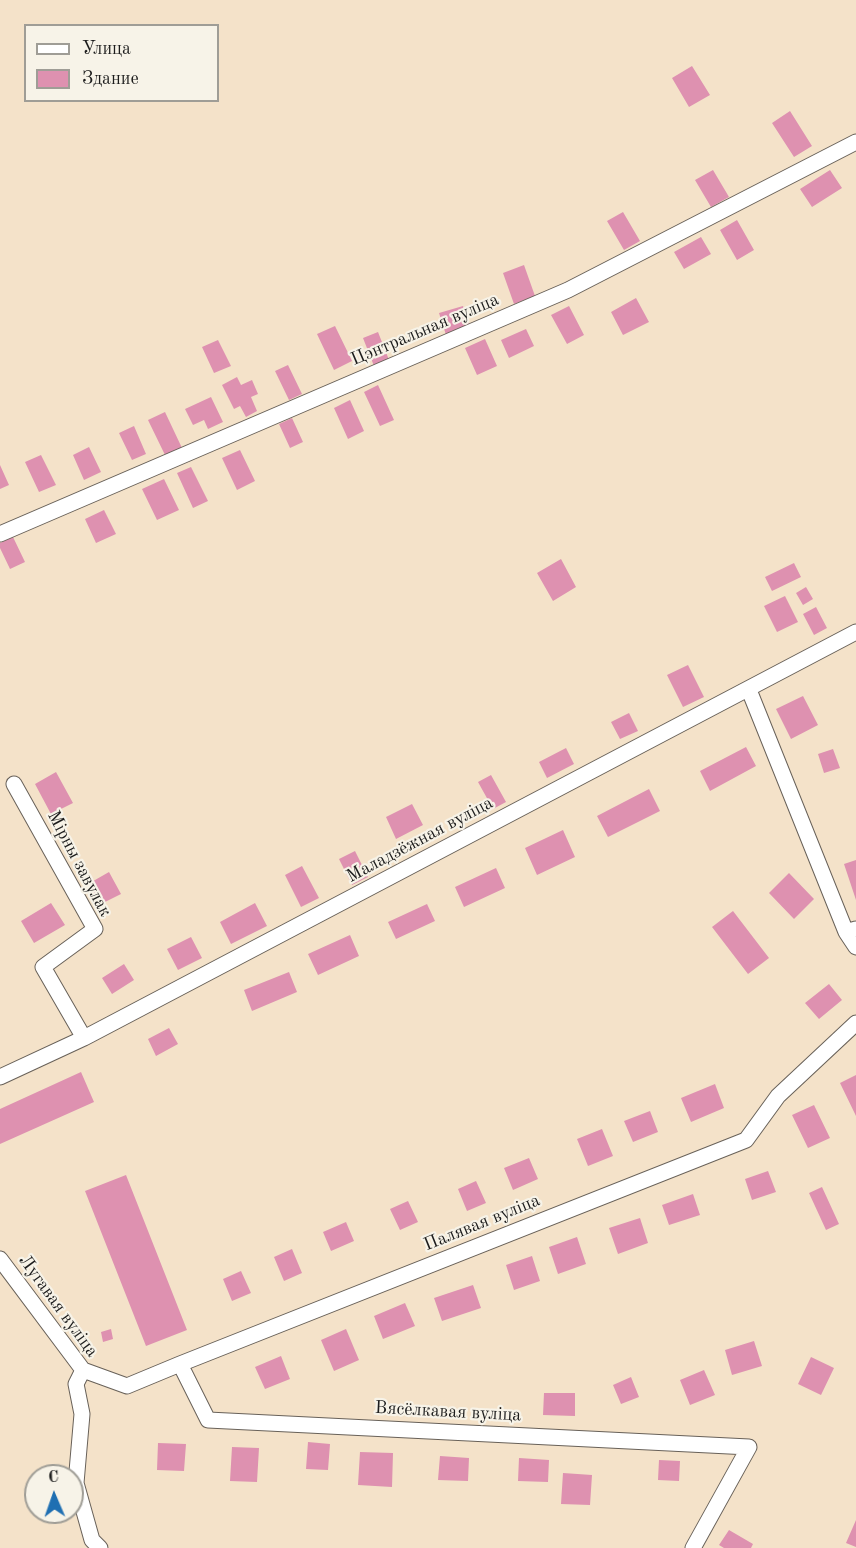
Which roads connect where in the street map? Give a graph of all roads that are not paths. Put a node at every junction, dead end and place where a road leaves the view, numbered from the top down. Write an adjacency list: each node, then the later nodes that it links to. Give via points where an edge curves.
1 (856, 142): 2 (street, Цэнтральная вуліца, via 568,290)
2 (0, 534)
3 (856, 632): 4 (street, Маладзёжная вуліца)
4 (749, 690): 6 (street); 9 (street, Маладзёжная вуліца)
5 (14, 784): 9 (street, Мірны завулак, via 95,929 43,967)
6 (851, 930): 7 (street)
7 (856, 947)
8 (856, 1023): 12 (street, Палявая вуліца, via 778,1096 746,1140)
9 (84, 1038): 10 (street, Маладзёжная вуліца)
10 (2, 1074)
11 (0, 1259): 13 (street, Лугавая вуліца)
12 (180, 1364): 13 (street, Палявая вуліца, via 127,1386); 15 (street, Вясёлкавая вуліца, via 208,1420 749,1447)
13 (83, 1370): 14 (street, Лугавая вуліца, via 75,1384 82,1414 76,1483 92,1540)
14 (100, 1548)
15 (693, 1548)

